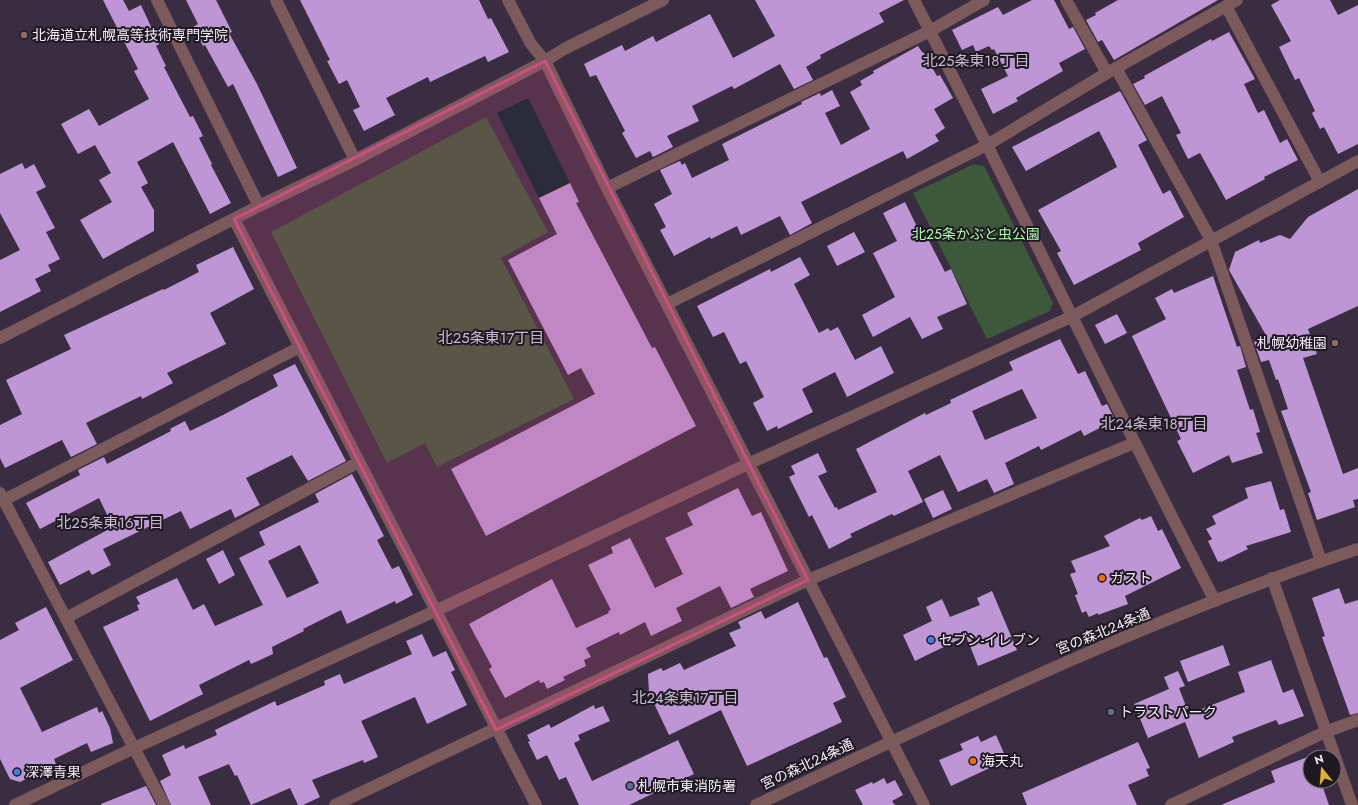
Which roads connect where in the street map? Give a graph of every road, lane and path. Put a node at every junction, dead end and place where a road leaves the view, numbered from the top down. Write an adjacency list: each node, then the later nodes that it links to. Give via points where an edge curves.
1 (157, 0): 19 (street)
2 (276, 0): 15 (street)
3 (508, 0): 12 (street, via 531,44)
4 (663, 0): 9 (street)
5 (914, 0): 11 (street)
6 (984, 0): 11 (street)
7 (1066, 0): 13 (street)
8 (1237, 0): 10 (street)
9 (647, 4): 12 (street)
10 (1226, 6): 13 (street); 17 (street)
11 (930, 31): 14 (street); 18 (street)
12 (545, 62): 15 (street); 18 (street)
13 (1112, 70): 14 (street); 21 (street)
14 (987, 145): 22 (street); 23 (street)
15 (355, 160): 19 (street)
16 (1358, 161): 17 (street)
17 (1320, 182): 21 (street)
18 (607, 188): 22 (street)
19 (259, 206): 20 (street)
20 (234, 220): 24 (street); 25 (street)
21 (1212, 240): 23 (street); 31 (street)
22 (667, 304): 28 (street)
23 (1073, 316): 26 (street); 28 (street)
24 (0, 338)
25 (300, 347): 27 (street); 29 (street)
26 (1134, 443): 33 (street); 34 (street)
27 (359, 462): 35 (street); 36 (street)
28 (750, 463): 33 (street); 35 (street)
29 (2, 496): 36 (street)
30 (1358, 549): 31 (street, 宮の森北24条通)
31 (1321, 561): 32 (street, 宮の森北24条通)
32 (1272, 578): 34 (street, 宮の森北24条通); 39 (street)
33 (808, 580): 38 (street); 40 (street)
34 (1215, 601): 40 (street, 宮の森北24条通, via 1063,664)
35 (435, 611): 38 (street); 41 (street)
36 (66, 618): 41 (street)
37 (1358, 720): 39 (street)
38 (496, 730): 44 (street); 45 (street)
39 (1325, 732): 48 (street); 49 (street)
40 (891, 741): 46 (street, 宮の森北24条通); 47 (street)
41 (134, 748): 42 (street); 43 (street)
42 (15, 805)
43 (164, 805)
44 (336, 805)
45 (536, 805)
46 (756, 805)
47 (924, 805)
48 (1171, 805)
49 (1352, 805)

